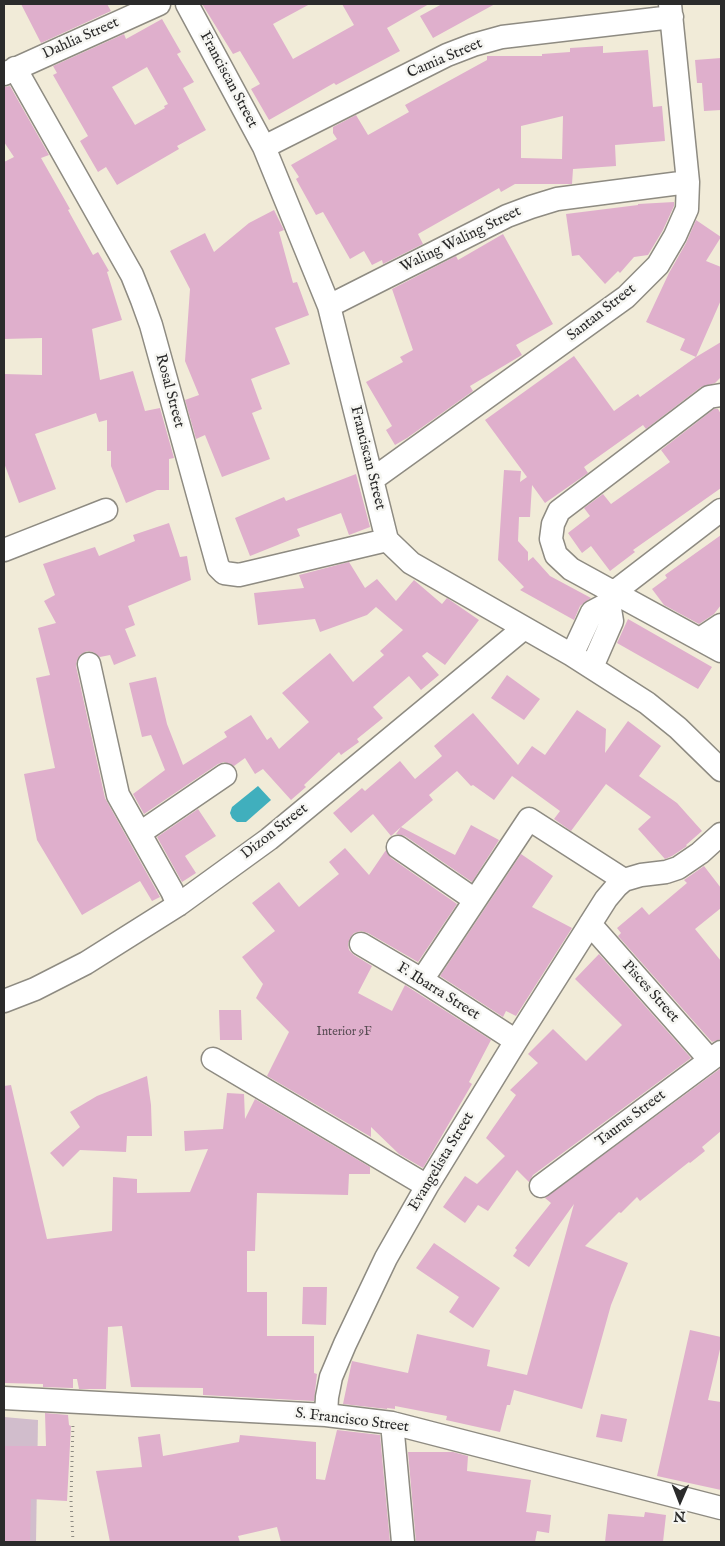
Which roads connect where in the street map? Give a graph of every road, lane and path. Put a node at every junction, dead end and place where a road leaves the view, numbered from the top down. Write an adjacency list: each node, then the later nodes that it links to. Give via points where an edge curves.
1 (159, 4): 4 (street, Dahlia Street)
2 (187, 4): 5 (street, Franciscan Street)
3 (671, 11): 5 (street, Camia Street, via 502,37 473,45); 6 (street, Santan Street)
4 (10, 71): 12 (street, Rosal Street, via 132,275 151,325 218,568 224,573 239,575)
5 (264, 147): 7 (street, Franciscan Street)
6 (688, 182): 7 (street, Waling Waling Street, via 557,199 531,206); 9 (street, Santan Street, via 687,209 676,236 658,265 626,297)
7 (329, 306): 9 (street, Franciscan Street)
8 (721, 395): 14 (street, via 710,397 559,511 552,524 551,539 556,555)
9 (373, 479): 12 (street, Franciscan Street)
10 (106, 510): 13 (street)
11 (721, 510): 14 (street)
12 (387, 540): 16 (street, via 411,562)
13 (4, 550)
14 (611, 598): 17 (street); 19 (street, via 592,612); 21 (street, via 612,621)
15 (721, 625): 17 (street)
16 (524, 628): 19 (street); 29 (street, Dizon Street, via 269,839)
17 (700, 640): 18 (street)
18 (721, 651)
19 (572, 655): 21 (street)
20 (89, 664): 24 (street, via 118,795)
21 (592, 668): 22 (street, via 647,702)
22 (721, 770)
23 (225, 775): 24 (street)
24 (140, 833): 29 (street)
25 (719, 841): 27 (street, via 678,868)
26 (398, 847): 28 (street)
27 (624, 880): 28 (street, via 529,819); 30 (street, Evangelista Street, via 611,892)
28 (475, 900): 32 (street)
29 (178, 905): 33 (street, Dizon Street, via 86,963)
30 (590, 924): 34 (street, Evangelista Street); 35 (street, Pisces Street)
31 (361, 944): 32 (street, F. Ibarra Street)
32 (422, 980): 34 (street, F. Ibarra Street)
33 (4, 1002)
34 (516, 1041): 37 (street, Evangelista Street)
35 (716, 1056): 38 (street, Taurus Street)
36 (213, 1059): 37 (street)
37 (427, 1186): 41 (street, Evangelista Street, via 386,1258 345,1344 331,1377)
38 (541, 1186)
39 (4, 1398): 40 (street, S. Francisco Street)
40 (74, 1401): 41 (street, S. Francisco Street); 44 (path)
41 (326, 1415): 42 (street, S. Francisco Street)
42 (392, 1423): 43 (street, S. Francisco Street); 45 (street)
43 (721, 1508)
44 (73, 1542)
45 (403, 1542)

